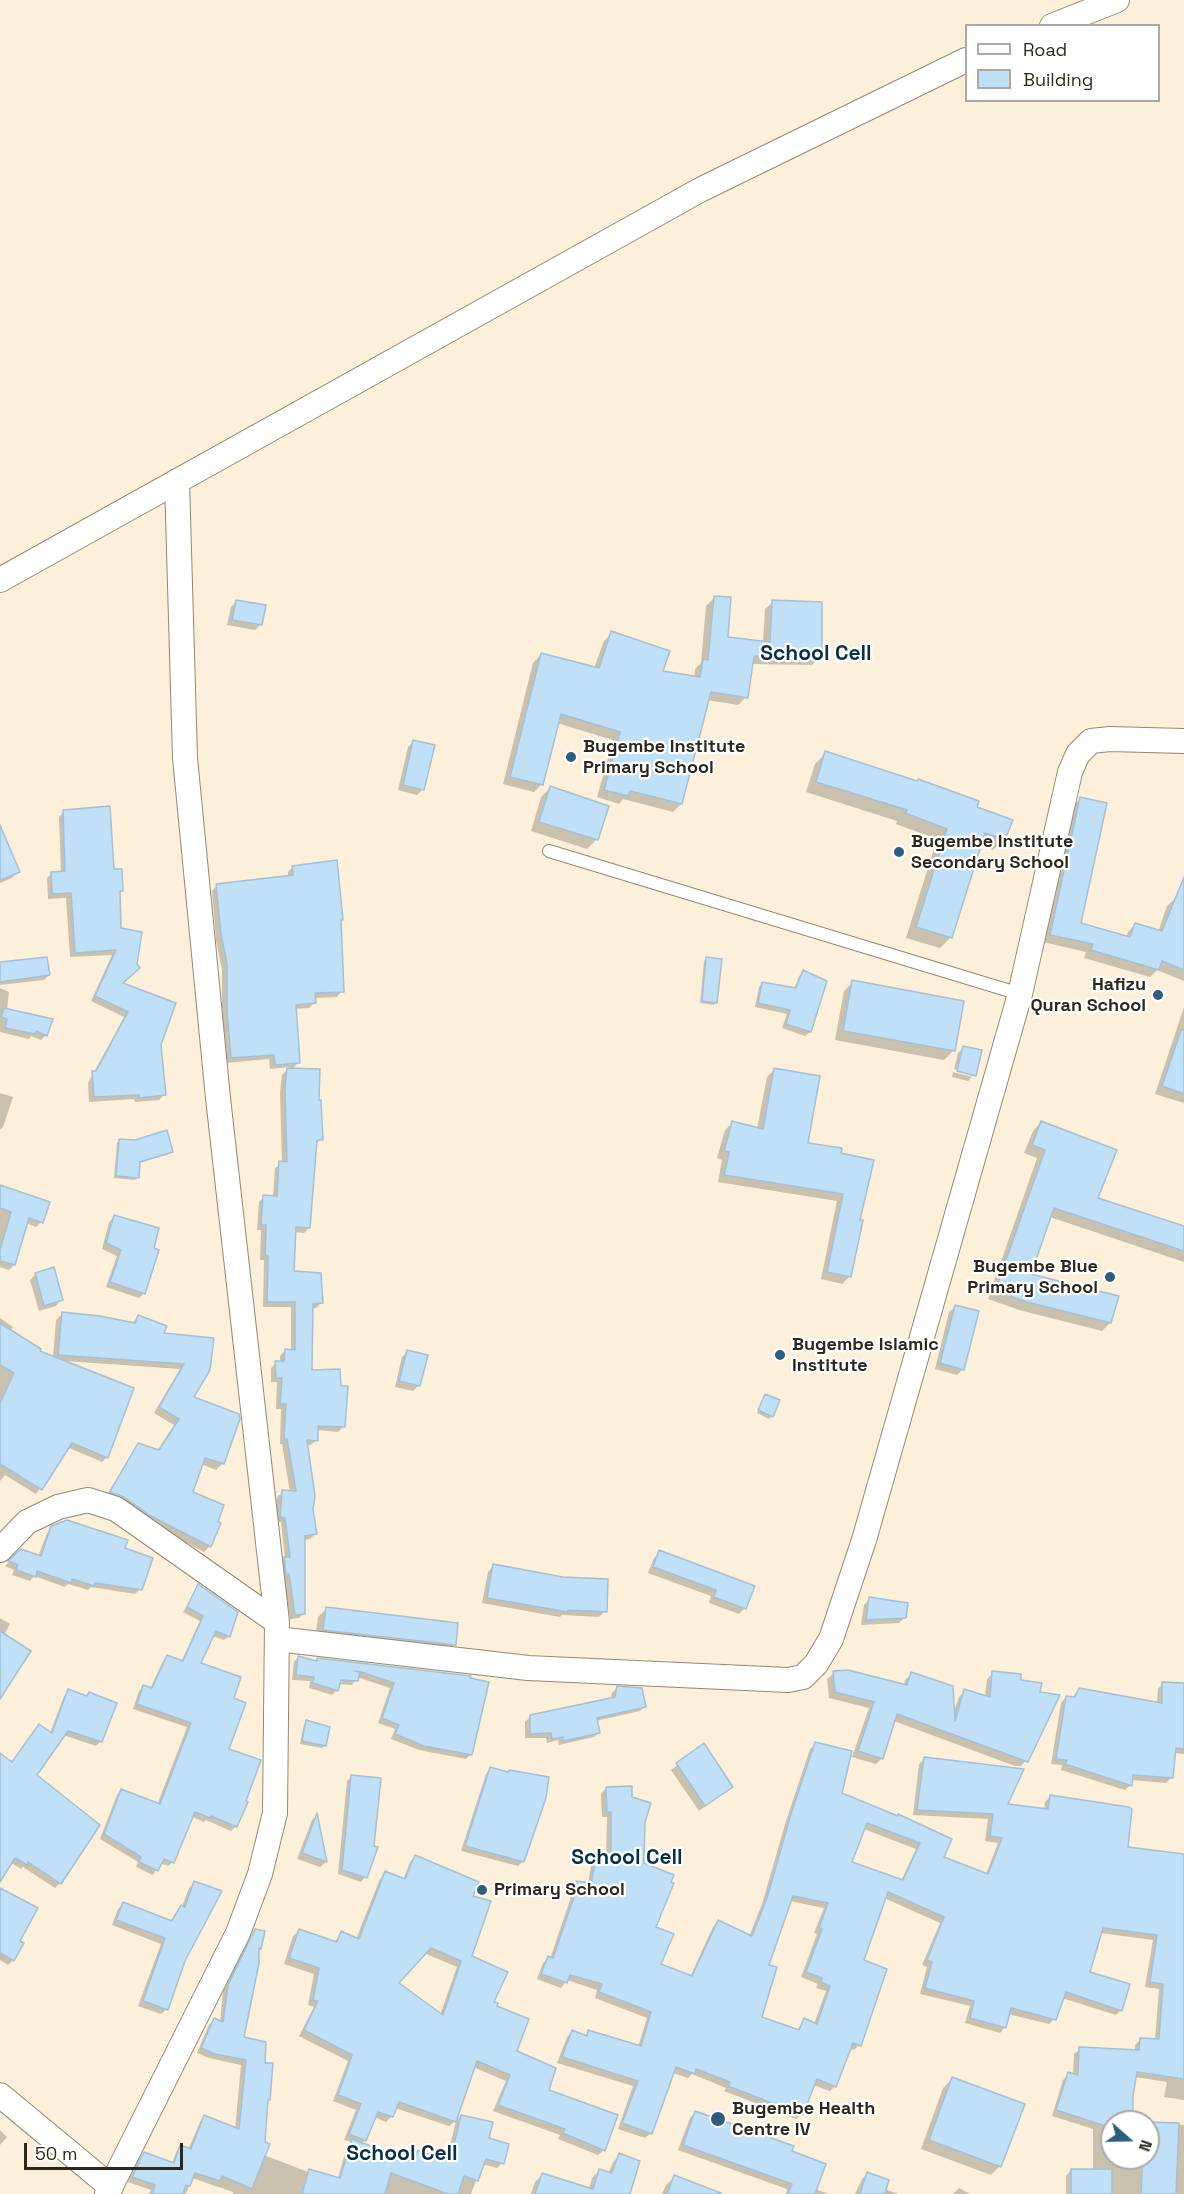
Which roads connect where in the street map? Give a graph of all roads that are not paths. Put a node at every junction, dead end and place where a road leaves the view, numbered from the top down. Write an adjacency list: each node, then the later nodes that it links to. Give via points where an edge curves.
1 (1117, 0): 2 (street)
2 (1057, 24)
3 (965, 60): 4 (street, via 700,190)
4 (177, 482): 5 (street); 10 (street, via 185,758)
5 (0, 580)
6 (1184, 741): 8 (street, via 1092,741 1078,754 1070,772)
7 (549, 851): 8 (lane)
8 (1020, 994): 10 (street, via 864,1540 831,1639 804,1677 788,1680 528,1668)
9 (0, 1550): 10 (street, via 27,1522 58,1507 88,1500 116,1509)
10 (277, 1630): 12 (street, via 275,1813 260,1874 238,1933)
11 (0, 2095): 12 (street)
12 (109, 2190)

